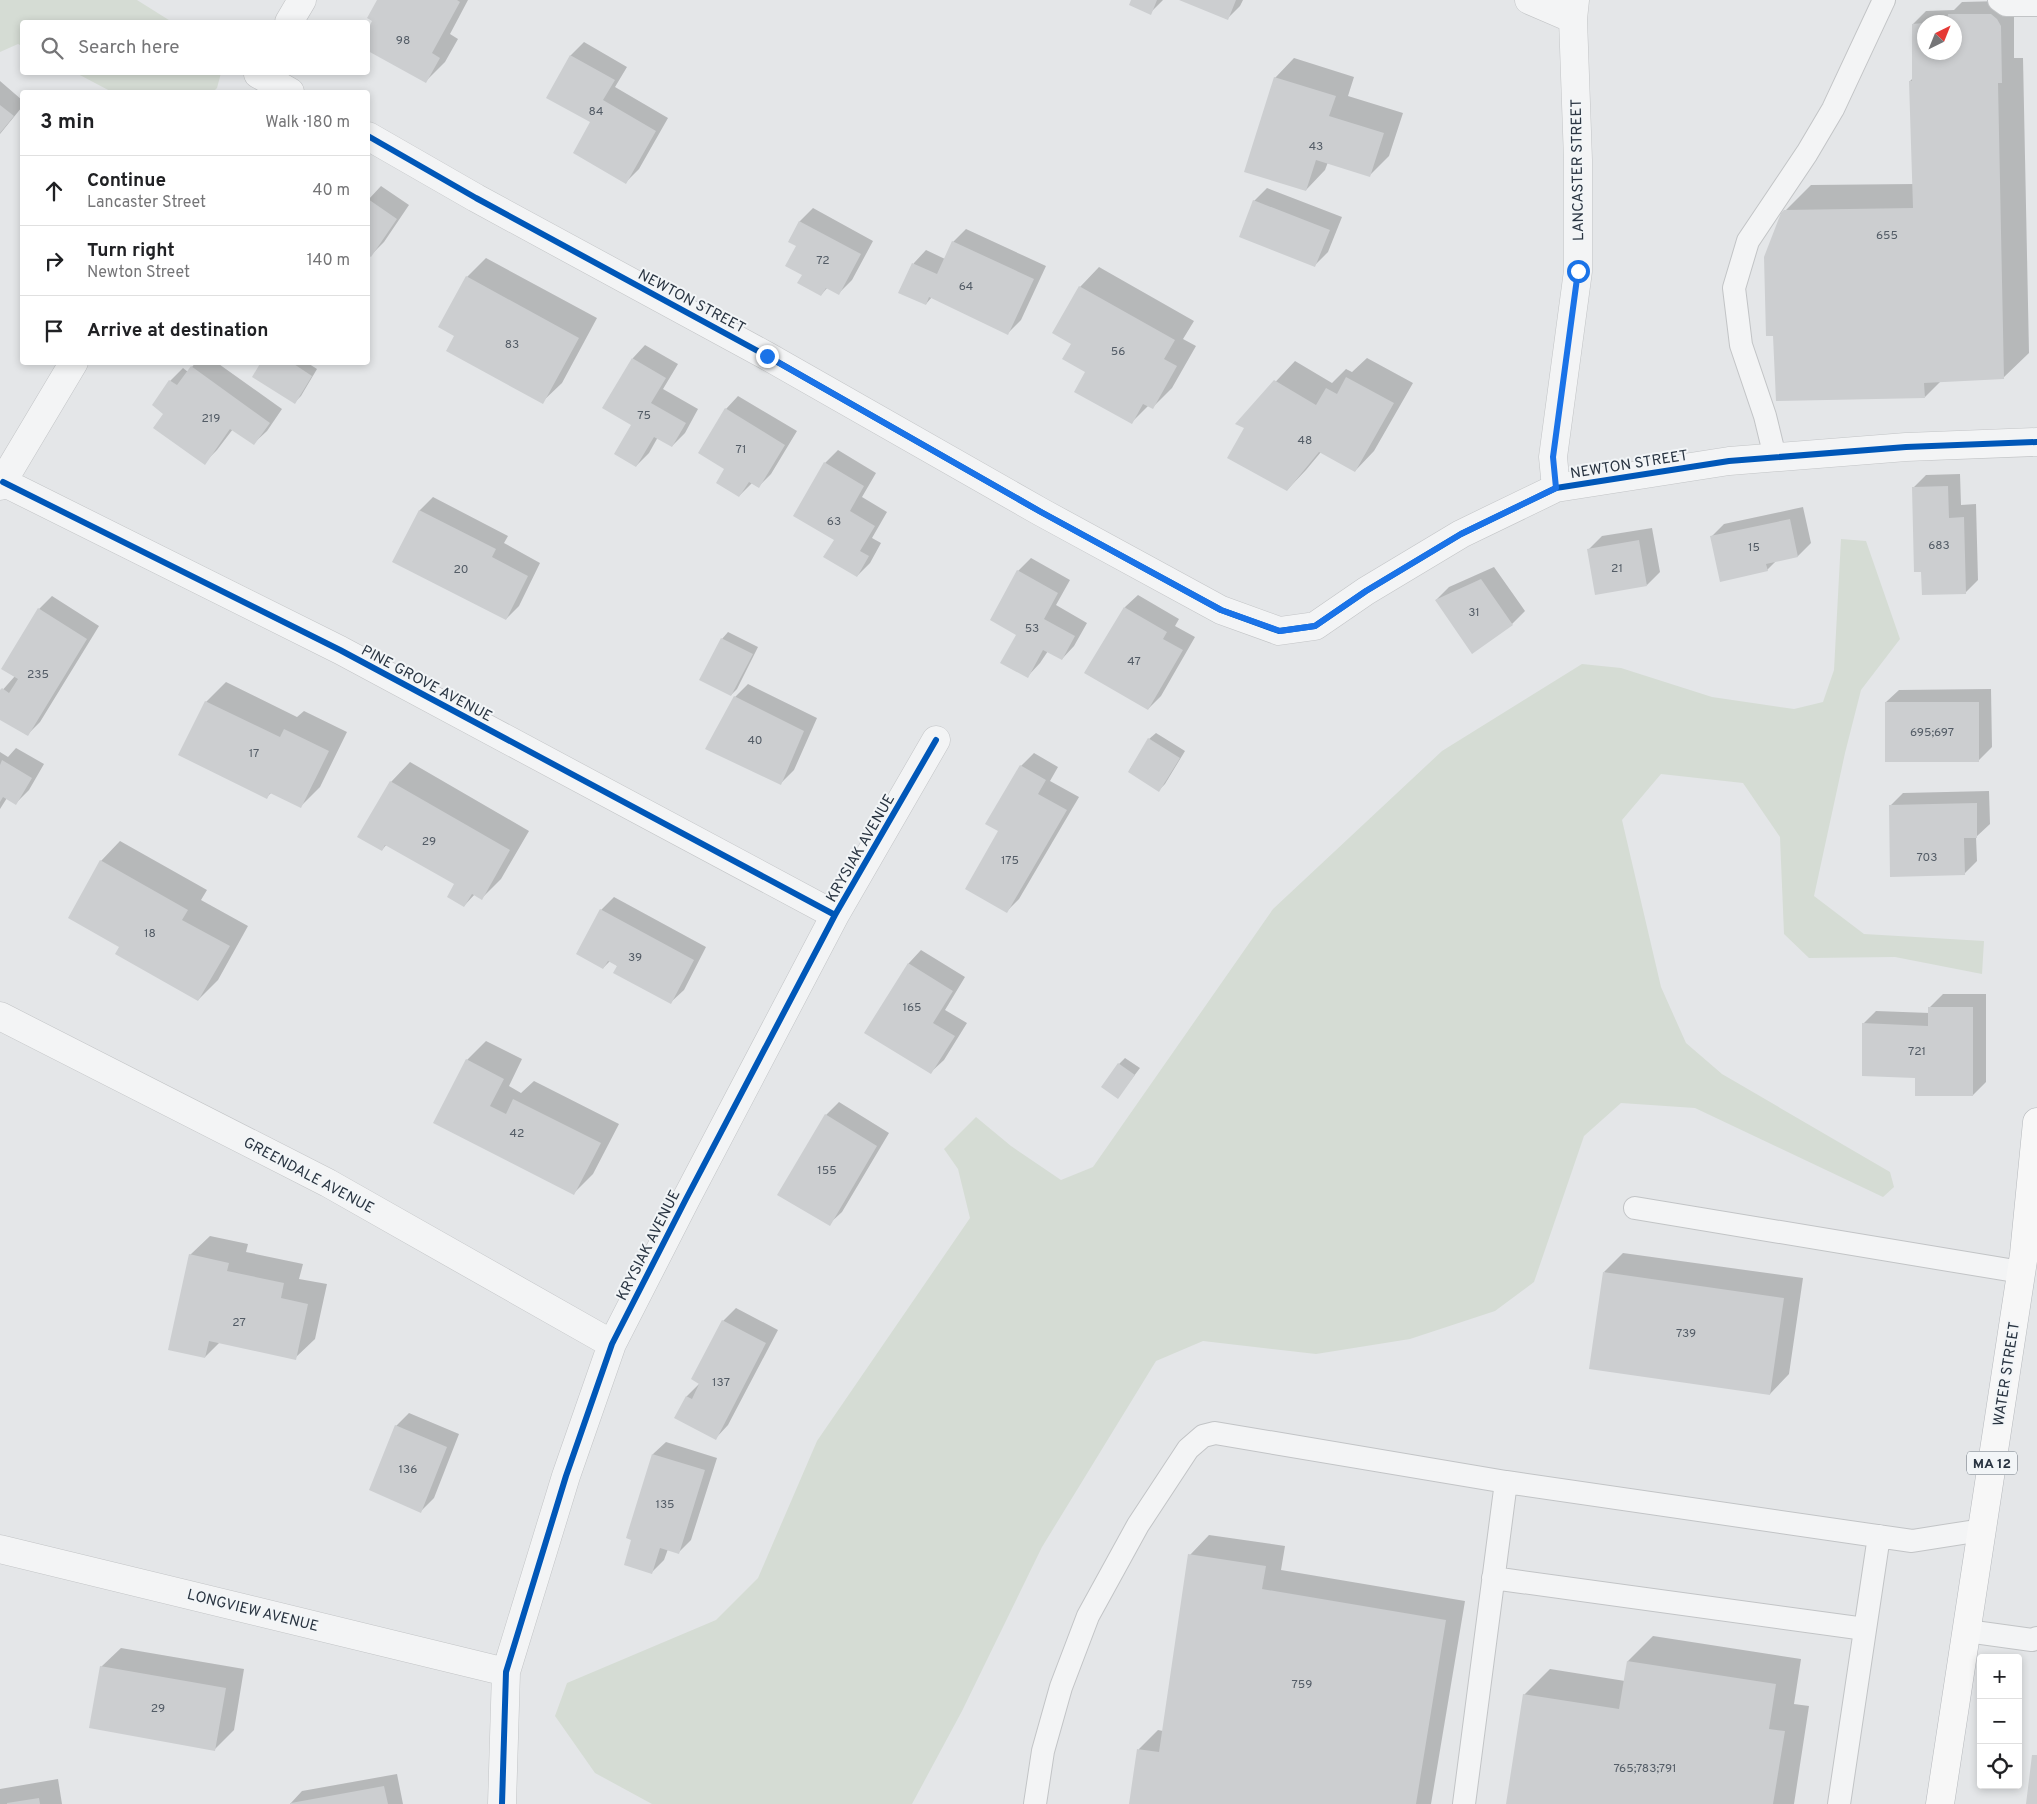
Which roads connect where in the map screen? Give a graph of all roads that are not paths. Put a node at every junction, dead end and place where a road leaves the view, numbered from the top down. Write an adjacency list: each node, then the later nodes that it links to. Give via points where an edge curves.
1 (302, 0): 7 (street)
2 (1529, 0): 6 (street)
3 (1884, 0): 13 (lane, via 1833,109 1748,241 1734,288 1742,345)
4 (1999, 0): 5 (lane, via 2006,5)
5 (2037, 4)
6 (1574, 9): 15 (street, LANCASTER STREET, via 1578,271 1553,457)
7 (290, 20)
8 (255, 80): 9 (street)
9 (284, 90)
10 (370, 137): 15 (street, NEWTON STREET, via 1221,610 1280,631 1315,626 1461,534)
11 (72, 365): 14 (street)
12 (2037, 442): 13 (street, NEWTON STREET, via 1906,446)
13 (1775, 457): 15 (street, NEWTON STREET)
14 (1, 484): 17 (street, PINE GROVE AVENUE, via 340,650)
15 (1556, 488)
16 (936, 740): 17 (street, KRYSIAK AVENUE)
17 (835, 915): 22 (street, KRYSIAK AVENUE)
18 (0, 1016): 22 (street, GREENDALE AVENUE, via 328,1183)
19 (2037, 1122): 21 (highway, WATER STREET / MA 12)
20 (1635, 1208): 21 (lane)
21 (2021, 1272): 24 (highway, WATER STREET / MA 12)
22 (612, 1344): 31 (street, KRYSIAK AVENUE, via 566,1476)
23 (1506, 1482): 25 (lane); 27 (lane); 33 (lane, via 1215,1433 1203,1436 1188,1449 1138,1525 1088,1616 1061,1687 1043,1751)
24 (1982, 1530): 25 (lane, via 1912,1541); 29 (highway, WATER STREET / MA 12)
25 (1879, 1536): 28 (lane)
26 (0, 1549): 31 (street, LONGVIEW AVENUE)
27 (1493, 1578): 28 (lane); 34 (lane)
28 (1865, 1629): 35 (lane)
29 (1967, 1630): 30 (lane, via 2032,1640); 36 (highway, WATER STREET / MA 12)
30 (2037, 1638)
31 (506, 1672): 32 (street, KRYSIAK AVENUE)
32 (502, 1804)
33 (1035, 1804)
34 (1464, 1804)
35 (1839, 1804)
36 (1940, 1804)

